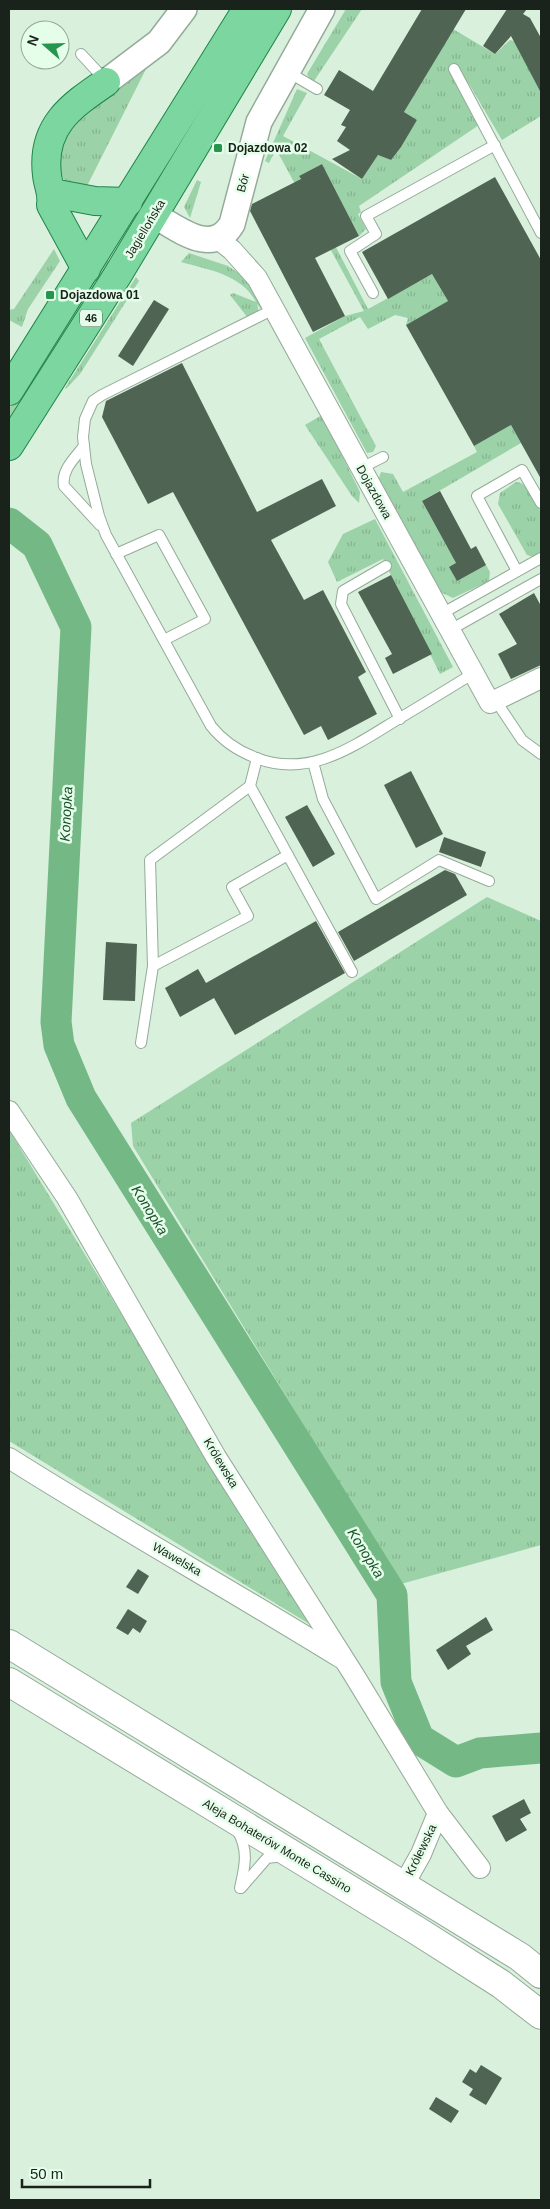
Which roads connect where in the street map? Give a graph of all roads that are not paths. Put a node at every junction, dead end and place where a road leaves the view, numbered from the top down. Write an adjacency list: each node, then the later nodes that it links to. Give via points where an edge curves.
1 (184, 9): 8 (street, via 159,42)
2 (247, 9): 12 (main road, 46)
3 (277, 9): 13 (main road, Jagiellońska / 46)
4 (322, 9): 7 (street, Bór)
5 (81, 54): 8 (lane)
6 (454, 68): 10 (lane)
7 (287, 71): 9 (lane); 15 (street, Bór, via 259,122 232,224)
8 (106, 82): 11 (main road, via 71,106 54,131 47,154 47,176)
9 (316, 89)
10 (494, 145): 14 (lane); 17 (lane, via 366,216 376,234 350,251)
11 (52, 194): 12 (main road); 16 (main road, via 51,205)
12 (128, 202): 16 (main road, 46)
13 (154, 215): 15 (street, via 195,237); 20 (main road, Jagiellońska / 46)
14 (541, 233)
15 (218, 239): 18 (street, Dojazdowa, via 257,278)
16 (86, 269): 19 (main road, 46)
17 (373, 293)
18 (274, 309): 21 (lane, via 102,395 94,401 85,419); 23 (street, Dojazdowa)
19 (9, 391)
20 (9, 446)
21 (84, 446): 25 (lane); 25 (lane, via 67,468 64,486)
22 (383, 457): 23 (lane)
23 (361, 468): 31 (street, Dojazdowa)
24 (541, 503): 29 (lane, via 522,470 477,496)
25 (103, 527): 26 (lane)
26 (116, 554): 32 (lane); 32 (lane, via 159,535 205,619)
27 (541, 558): 29 (lane)
28 (386, 566): 36 (lane, via 343,590 341,604)
29 (517, 571): 31 (lane)
30 (541, 580): 31 (lane)
31 (446, 622): 33 (street, Dojazdowa)
32 (164, 640): 38 (lane, via 216,732 235,748)
33 (474, 673): 35 (street, Dojazdowa, via 490,703); 36 (lane)
34 (541, 678): 35 (street)
35 (496, 701): 37 (lane, via 522,740)
36 (400, 719): 39 (lane, via 340,754)
37 (541, 754)
38 (257, 758): 39 (lane, via 284,765); 40 (lane)
39 (313, 762): 42 (lane, via 323,798 376,899 438,860)
40 (250, 786): 41 (lane); 43 (lane, via 150,860)
41 (288, 855): 43 (lane, via 232,887 248,916); 44 (lane)
42 (489, 881)
43 (153, 966): 45 (lane)
44 (352, 972)
45 (141, 1043)
46 (9, 1111): 49 (street, Królewska, via 67,1198 216,1457)
47 (9, 1458): 49 (street, Wawelska, via 67,1496 206,1575)
48 (9, 1644): 55 (main road)
49 (345, 1660): 51 (street, Królewska)
50 (9, 1682): 52 (main road, Aleja Bohaterów Monte Cassino)
51 (438, 1813): 54 (street, Królewska); 55 (street, Królewska)
52 (230, 1818): 53 (main road, Aleja Bohaterów Monte Cassino); 53 (lane, via 244,1842 246,1856 240,1888 267,1858 280,1855)
53 (296, 1858): 57 (main road, Aleja Bohaterów Monte Cassino, via 501,1984)
54 (480, 1868)
55 (403, 1886): 56 (main road, via 520,1957)
56 (541, 1974)
57 (541, 2015)

